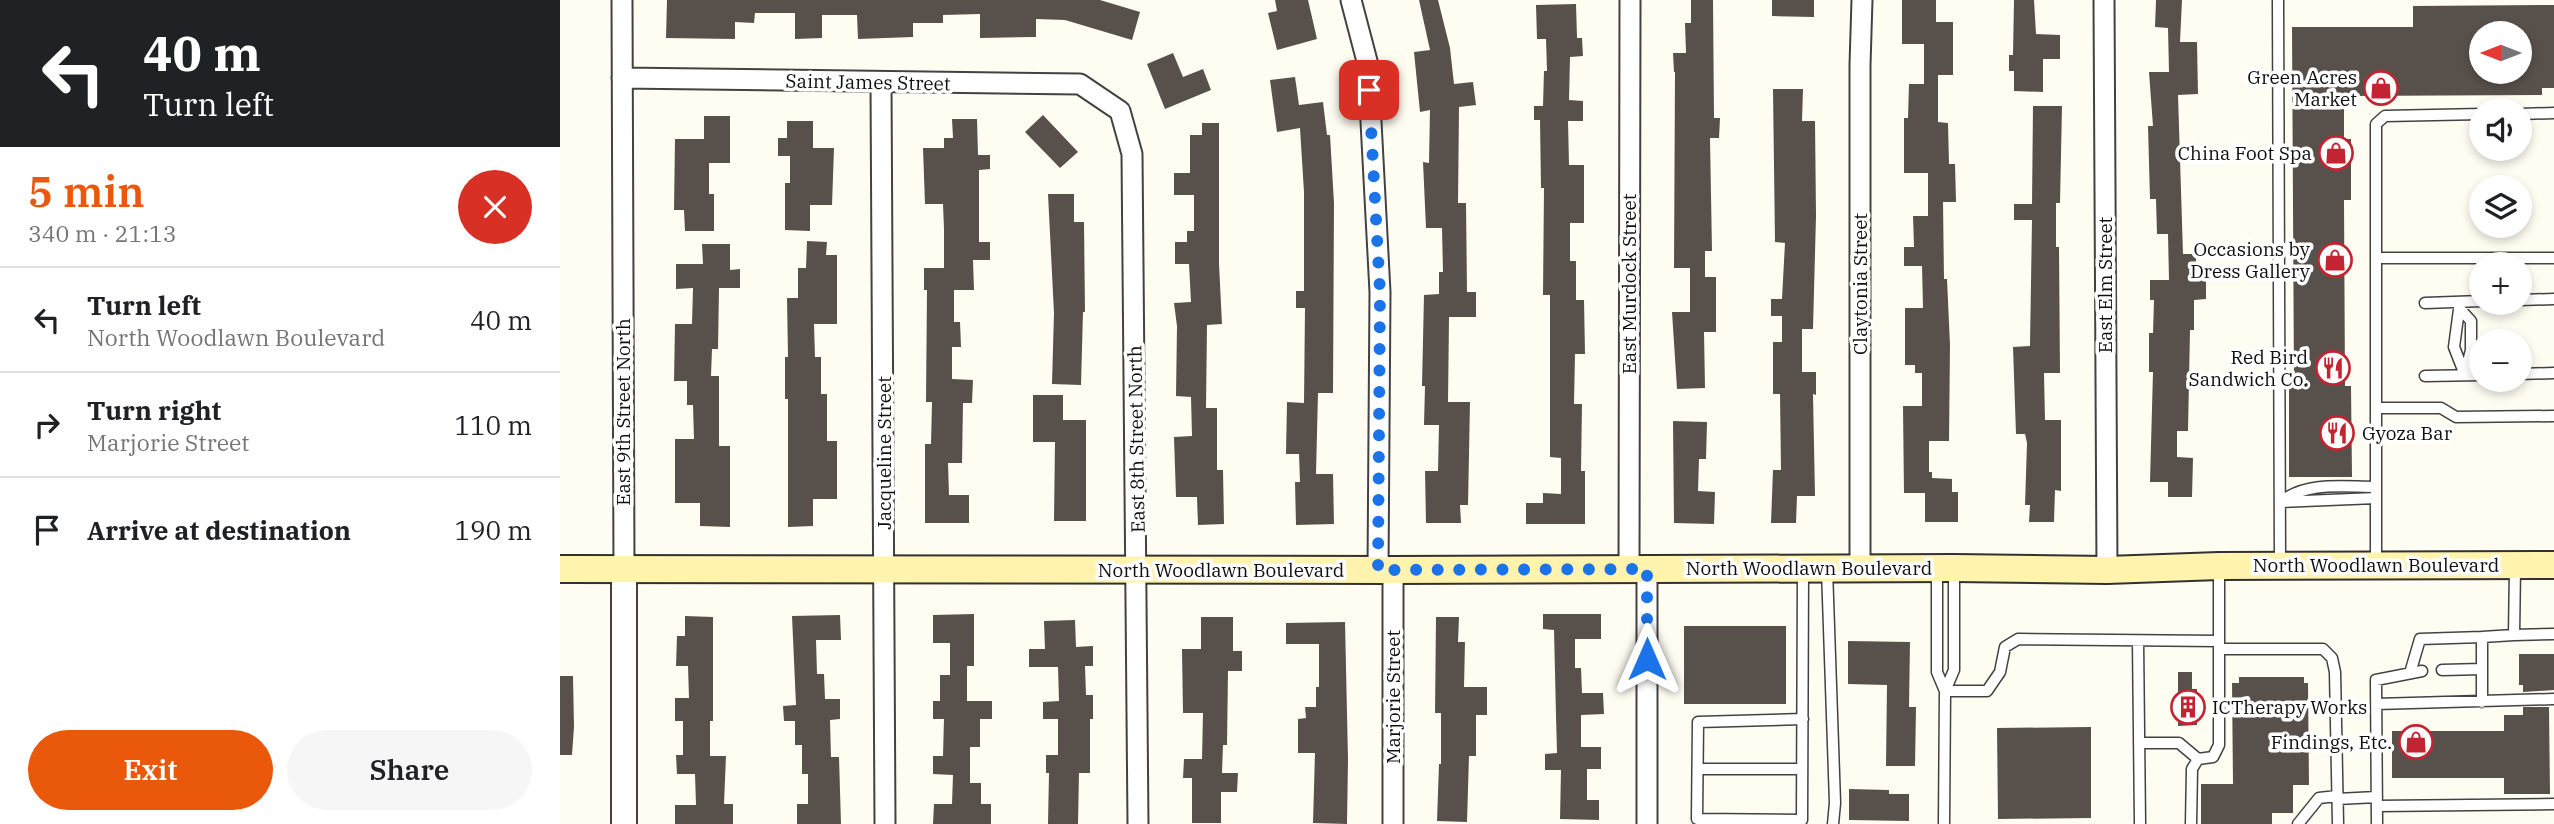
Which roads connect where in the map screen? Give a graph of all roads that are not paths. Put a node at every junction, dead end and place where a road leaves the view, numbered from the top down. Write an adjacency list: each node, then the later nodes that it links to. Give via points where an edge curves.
1 (622, 0): 7 (street, East 9th Street North)
2 (1351, 0): 42 (street, Marjorie Street, via 1368,65 1380,292)
3 (1630, 0): 40 (street, East Murdock Street)
4 (1862, 0): 35 (street, Claytonia Street)
5 (2104, 0): 43 (street, East Elm Street)
6 (2278, 0): 28 (lane)
7 (622, 78): 8 (street, Saint James Street); 38 (street, East 9th Street North)
8 (881, 83): 9 (street, Saint James Street, via 1080,85); 39 (street, Jacqueline Street)
9 (1109, 104): 41 (street, East 8th Street North, via 1120,111 1132,155)
10 (2554, 113): 12 (lane)
11 (2469, 114): 13 (lane, via 2385,116 2376,124)
12 (2532, 114)
13 (2376, 258): 14 (lane); 25 (lane)
14 (2554, 258)
15 (2554, 299): 16 (lane)
16 (2532, 300)
17 (2426, 303): 19 (lane)
18 (2469, 304): 19 (lane)
19 (2460, 306): 22 (lane, via 2454,346); 22 (lane, via 2470,321)
20 (2554, 373): 21 (lane)
21 (2532, 374)
22 (2465, 375): 23 (lane); 24 (lane)
23 (2469, 375)
24 (2426, 376)
25 (2376, 408): 26 (lane, via 2441,408 2456,417); 27 (lane)
26 (2554, 416)
27 (2376, 493): 28 (lane); 29 (lane)
28 (2280, 502): 33 (lane)
29 (2376, 565): 30 (main road, North Woodlawn Boulevard); 33 (main road, North Woodlawn Boulevard)
30 (2515, 565): 31 (main road, North Woodlawn Boulevard); 45 (lane)
31 (2554, 565)
32 (2219, 566): 33 (main road, North Woodlawn Boulevard); 43 (main road, North Woodlawn Boulevard); 48 (lane)
33 (2280, 566)
34 (1815, 568): 35 (main road, North Woodlawn Boulevard); 40 (main road, North Woodlawn Boulevard); 57 (lane); 70 (lane)
35 (1860, 568): 36 (main road, North Woodlawn Boulevard)
36 (1946, 568): 43 (main road, North Woodlawn Boulevard); 53 (lane, via 1937,672); 53 (lane, via 1954,670)
37 (560, 569): 38 (main road, North Woodlawn Boulevard)
38 (624, 569): 39 (main road, North Woodlawn Boulevard); 65 (street, East 9th Street North)
39 (885, 569): 41 (main road, North Woodlawn Boulevard); 66 (street, Jacqueline Street)
40 (1638, 569): 42 (main road, North Woodlawn Boulevard); 69 (street, East Murdock Street)
41 (1137, 570): 42 (main road, North Woodlawn Boulevard); 67 (street, East 8th Street North)
42 (1386, 570): 68 (street, Marjorie Street)
43 (2107, 570)
44 (2554, 634): 45 (lane)
45 (2514, 635): 46 (lane)
46 (2482, 637): 49 (lane); 52 (lane, via 2420,639)
47 (2138, 640): 48 (lane); 53 (lane, via 2018,639 2005,647 2000,672 1987,691); 58 (lane)
48 (2219, 645): 59 (lane, via 2219,745 2213,757); 62 (lane, via 2323,649 2332,658)
49 (2482, 668): 50 (lane); 55 (lane)
50 (2442, 670)
51 (2421, 671): 52 (lane)
52 (2410, 673): 56 (lane, via 2376,680)
53 (1945, 691): 71 (lane)
54 (2554, 699): 55 (lane)
55 (2482, 702): 56 (lane)
56 (2376, 704): 63 (lane)
57 (1802, 719): 60 (lane, via 1698,722); 61 (lane)
58 (2139, 743): 59 (lane, via 2179,743); 72 (lane)
59 (2198, 759): 73 (lane, via 2192,769)
60 (1698, 769): 61 (lane); 61 (lane, via 1697,819 1802,820)
61 (1802, 769)
62 (2337, 797): 63 (lane); 74 (lane, via 2319,798); 75 (lane)
63 (2377, 802): 64 (lane); 76 (lane)
64 (2554, 804)
65 (624, 824)
66 (885, 824)
67 (1138, 824)
68 (1393, 824)
69 (1647, 824)
70 (1833, 824)
71 (1944, 824)
72 (2140, 824)
73 (2191, 824)
74 (2298, 824)
75 (2338, 824)
76 (2377, 824)

